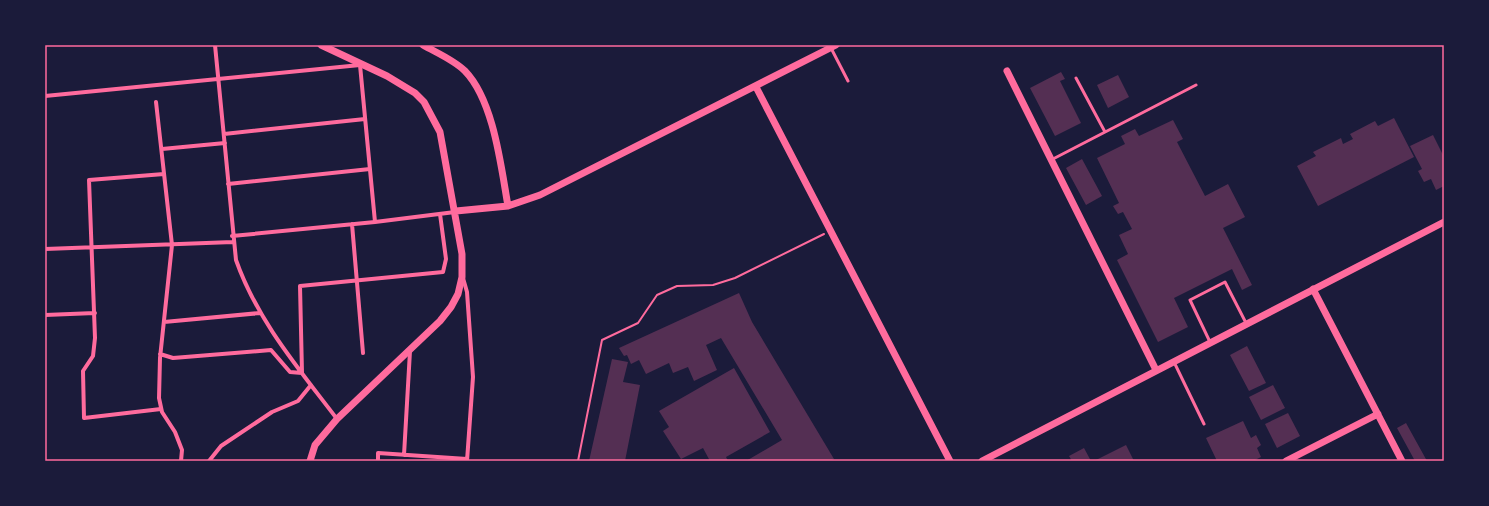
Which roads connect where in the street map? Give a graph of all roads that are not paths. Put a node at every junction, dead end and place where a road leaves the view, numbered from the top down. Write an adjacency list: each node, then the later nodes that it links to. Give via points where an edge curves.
1 (215, 45): 8 (street)
2 (321, 45): 5 (street)
3 (424, 45): 23 (street, via 465,71 483,99 493,128)
4 (833, 46): 9 (lane); 11 (street)
5 (360, 65): 8 (street); 14 (street); 24 (street, via 387,76 424,102 440,132)
6 (1007, 71): 19 (street)
7 (1076, 78): 15 (lane)
8 (218, 79): 12 (street); 16 (street)
9 (848, 82)
10 (1196, 85): 15 (lane)
11 (756, 87): 23 (street, via 540,195); 60 (street)
12 (45, 96)
13 (156, 102): 18 (street)
14 (366, 119): 16 (street); 20 (street)
15 (1105, 132): 19 (lane)
16 (224, 134): 17 (street)
17 (225, 143): 18 (street); 22 (street)
18 (162, 149): 21 (street)
19 (1051, 160): 47 (street)
20 (370, 169): 22 (street); 26 (street)
21 (164, 174): 31 (street); 32 (street, via 89,180)
22 (228, 184): 29 (street)
23 (508, 206): 24 (street)
24 (456, 212): 25 (street); 34 (street, via 462,254)
25 (440, 214): 26 (street); 35 (street, via 446,259 443,272)
26 (375, 222): 28 (street)
27 (1444, 222): 36 (street)
28 (352, 224): 29 (street); 35 (street)
29 (232, 236): 30 (street)
30 (233, 242): 31 (street); 38 (street, via 243,280)
31 (172, 245): 32 (street); 40 (street)
32 (93, 247): 33 (street); 37 (street)
33 (45, 249)
34 (462, 277): 43 (street, via 458,294 451,307); 55 (street, via 467,292 473,377)
35 (357, 281): 44 (street); 48 (street, via 300,286)
36 (1313, 289): 41 (street); 51 (street)
37 (95, 313): 39 (street); 50 (street, via 96,338 93,356 83,371 84,418)
38 (260, 313): 40 (street); 48 (street)
39 (45, 315)
40 (164, 322): 45 (street)
41 (1246, 323): 42 (street); 42 (lane, via 1225,282 1204,292 1190,300)
42 (1210, 342): 46 (street)
43 (410, 350): 52 (street); 54 (street)
44 (363, 353)
45 (160, 354): 48 (street, via 174,358 271,350 290,372); 50 (street)
46 (1173, 361): 47 (street); 53 (lane)
47 (1156, 370): 61 (street)
48 (302, 373): 49 (street)
49 (311, 385): 52 (street); 57 (street, via 298,401 272,412 221,446)
50 (161, 409): 56 (street, via 180,444)
51 (1378, 414): 62 (street); 63 (street)
52 (337, 419): 58 (street, via 315,444)
53 (1204, 424)
54 (404, 455): 55 (street); 59 (street, via 378,453)
55 (467, 460)
56 (181, 461)
57 (209, 461)
58 (310, 461)
59 (378, 461)
60 (950, 461)
61 (982, 461)
62 (1286, 461)
63 (1402, 461)

